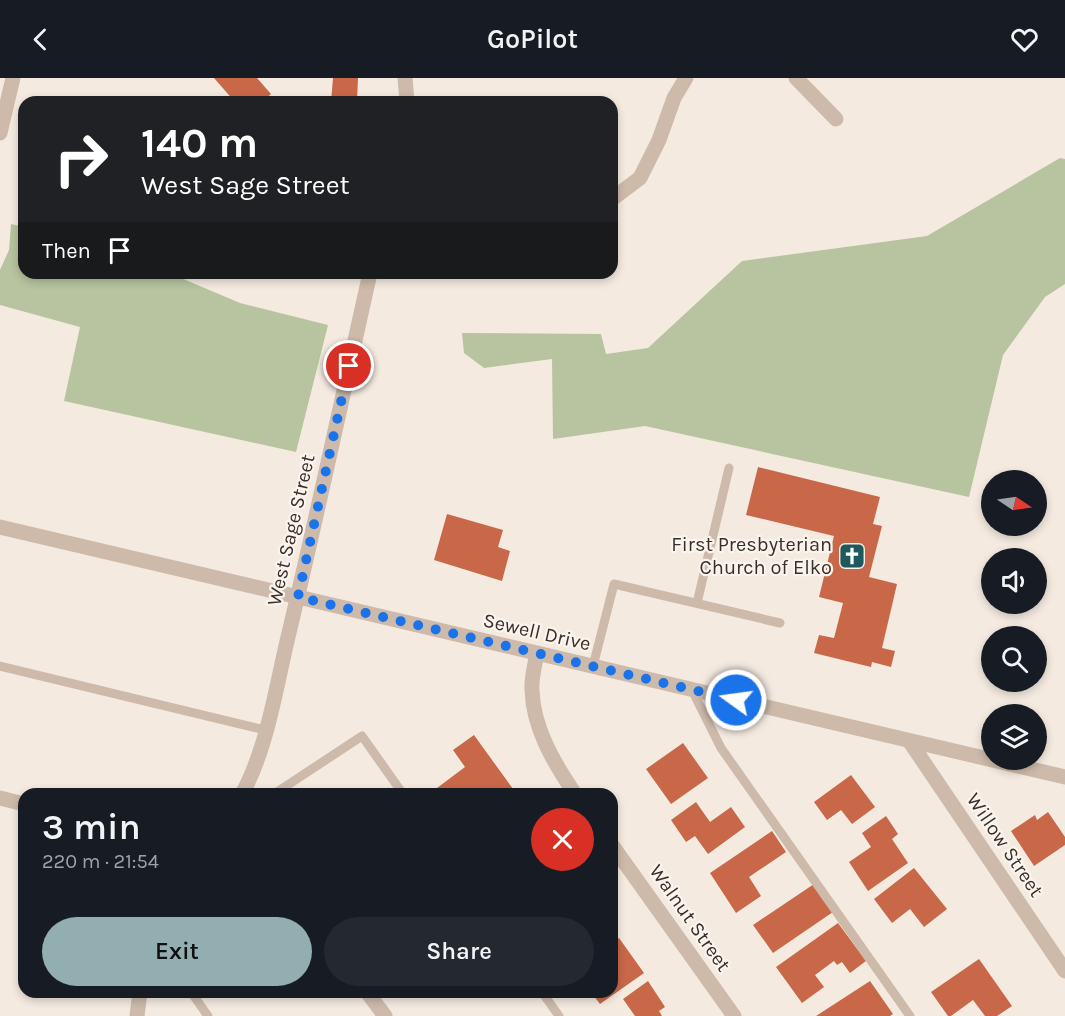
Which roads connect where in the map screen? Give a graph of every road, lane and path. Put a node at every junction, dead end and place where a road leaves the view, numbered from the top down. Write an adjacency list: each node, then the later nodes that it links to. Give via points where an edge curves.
1 (13, 78): 7 (street)
2 (405, 78): 5 (street)
3 (686, 78): 8 (street, via 640,178)
4 (796, 78): 6 (street)
5 (406, 96)
6 (836, 119)
7 (0, 133)
8 (618, 195)
9 (369, 279): 12 (street, West Sage Street)
10 (729, 468): 13 (lane)
11 (0, 527): 12 (street, Sewell Drive)
12 (298, 597): 15 (street, Sewell Drive); 19 (street, West Sage Street)
13 (697, 603): 14 (lane); 17 (lane, via 614,584)
14 (780, 623)
15 (537, 653): 17 (street, Sewell Drive); 25 (street, via 531,690 537,721 546,746)
16 (0, 666): 19 (lane)
17 (593, 666): 18 (street, Sewell Drive)
18 (692, 690): 20 (street, Sewell Drive); 39 (lane, via 721,748)
19 (265, 730): 22 (street, West Sage Street)
20 (910, 742): 21 (street, Sewell Drive); 29 (street, Willow Street)
21 (1065, 777)
22 (245, 788)
23 (283, 788): 24 (lane, via 362,736)
24 (399, 788)
25 (571, 788)
26 (0, 798): 27 (street)
27 (18, 802)
28 (618, 853): 38 (street, Walnut Street)
29 (1065, 971)
30 (139, 998): 34 (street)
31 (195, 998): 35 (lane)
32 (372, 998): 36 (street)
33 (546, 998): 37 (lane)
34 (137, 1016)
35 (208, 1016)
36 (385, 1016)
37 (559, 1016)
38 (734, 1016)
39 (910, 1016)

